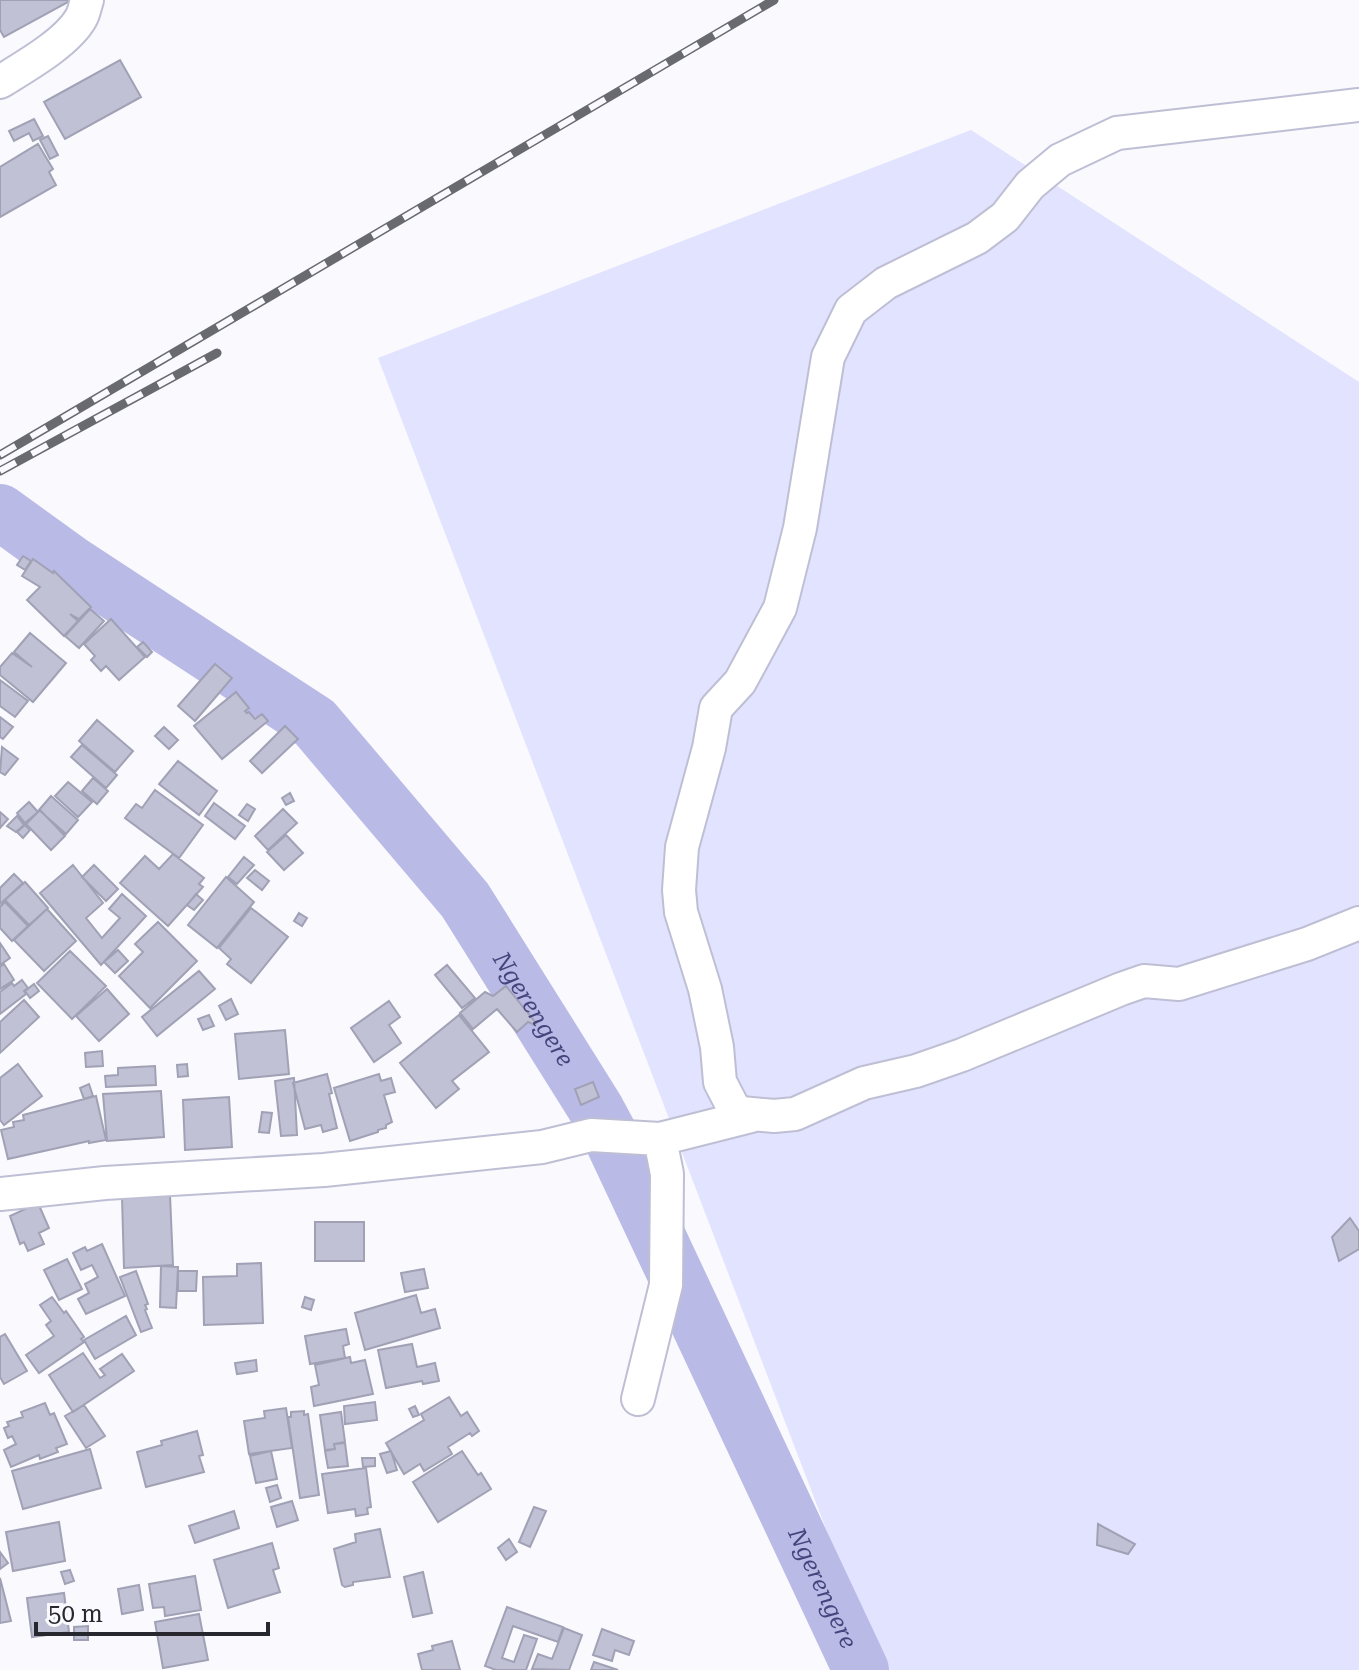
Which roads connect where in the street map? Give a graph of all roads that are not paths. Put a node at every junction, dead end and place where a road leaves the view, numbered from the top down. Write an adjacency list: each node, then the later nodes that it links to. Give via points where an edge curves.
1 (87, 0): 2 (street, via 82,18 70,31)
2 (0, 82)
3 (1359, 105): 5 (street, via 1117,133 1060,160 977,238 886,283 851,310 828,357 800,528 780,608 740,682 716,708 682,847 681,912 705,989 720,1082 733,1107)
4 (1359, 923): 5 (street, via 1179,984 1132,985 962,1055 864,1083 795,1114)
5 (751, 1116): 6 (street)
6 (660, 1139): 7 (street, via 591,1135 542,1147 324,1170); 8 (street, via 667,1174 666,1285)
7 (0, 1194)
8 (638, 1399)

